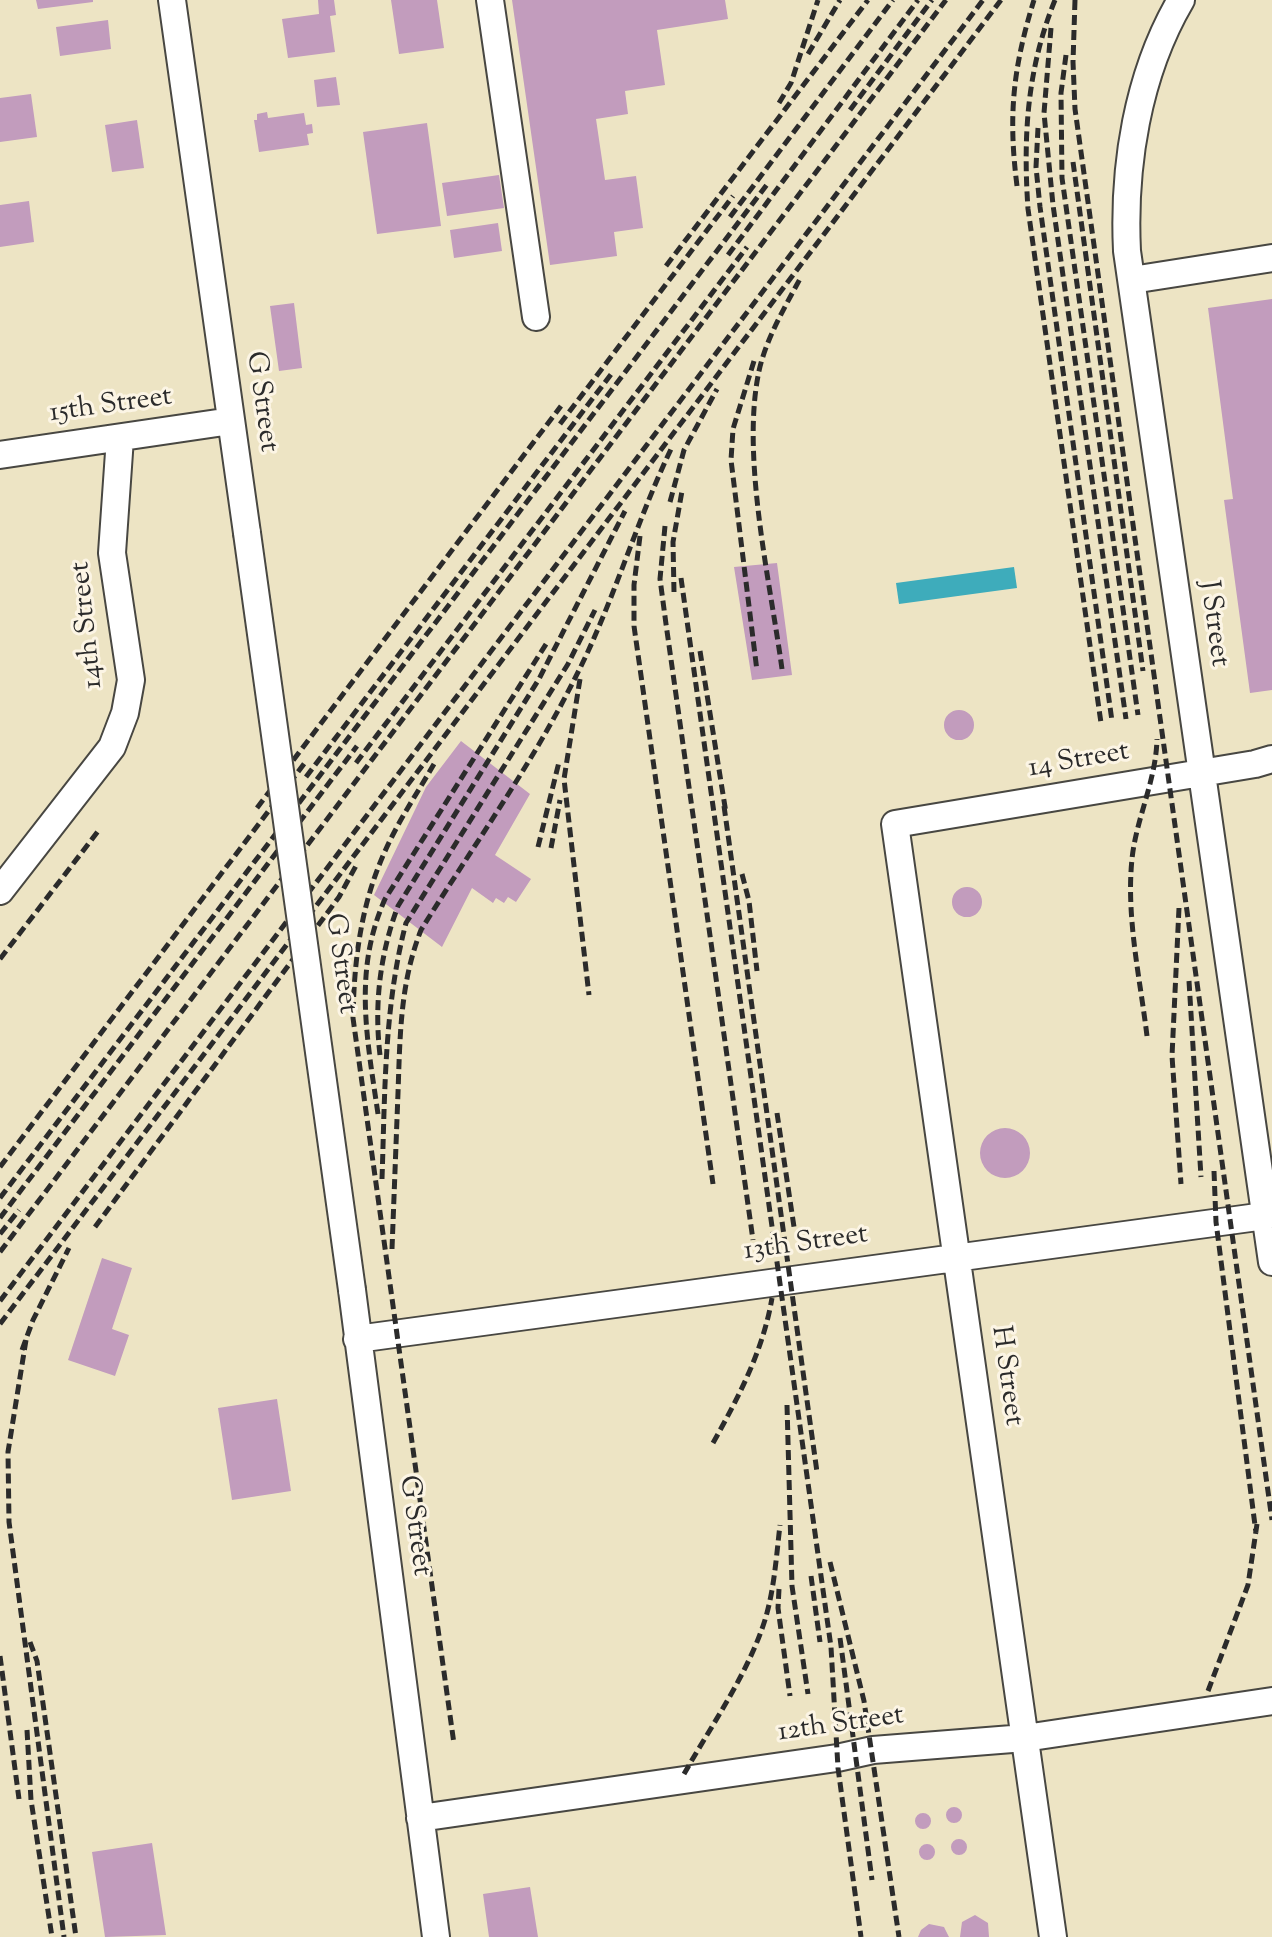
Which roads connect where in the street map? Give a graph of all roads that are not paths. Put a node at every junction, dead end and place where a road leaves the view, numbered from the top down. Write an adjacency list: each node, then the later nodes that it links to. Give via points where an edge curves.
1 (172, 0): 7 (lane, G Street)
2 (490, 0): 6 (lane)
3 (1181, 0): 5 (lane, J Street, via 1152,67 1133,136 1125,201)
4 (1272, 258): 5 (lane)
5 (1132, 280): 11 (lane, J Street)
6 (536, 317)
7 (231, 421): 8 (lane, 15th Street); 17 (lane, G Street, bridge)
8 (120, 438): 9 (lane, 15th Street); 13 (lane, 14th Street, via 113,554 131,680 125,713 112,747)
9 (0, 455)
10 (1272, 759): 11 (lane, 14 Street)
11 (1201, 773): 12 (lane, 14 Street); 14 (lane, J Street)
12 (895, 824): 15 (lane, H Street)
13 (0, 891)
14 (1265, 1216): 15 (lane, 13th Street); 16 (lane, J Street)
15 (957, 1255): 17 (lane, 13th Street); 19 (lane, H Street)
16 (1272, 1262)
17 (357, 1339): 20 (lane, G Street)
18 (1272, 1701): 19 (lane, 12th Street)
19 (1025, 1738): 20 (lane, 12th Street, via 873,1750); 22 (lane, H Street)
20 (420, 1818): 21 (lane, G Street)
21 (436, 1937)
22 (1053, 1937)

